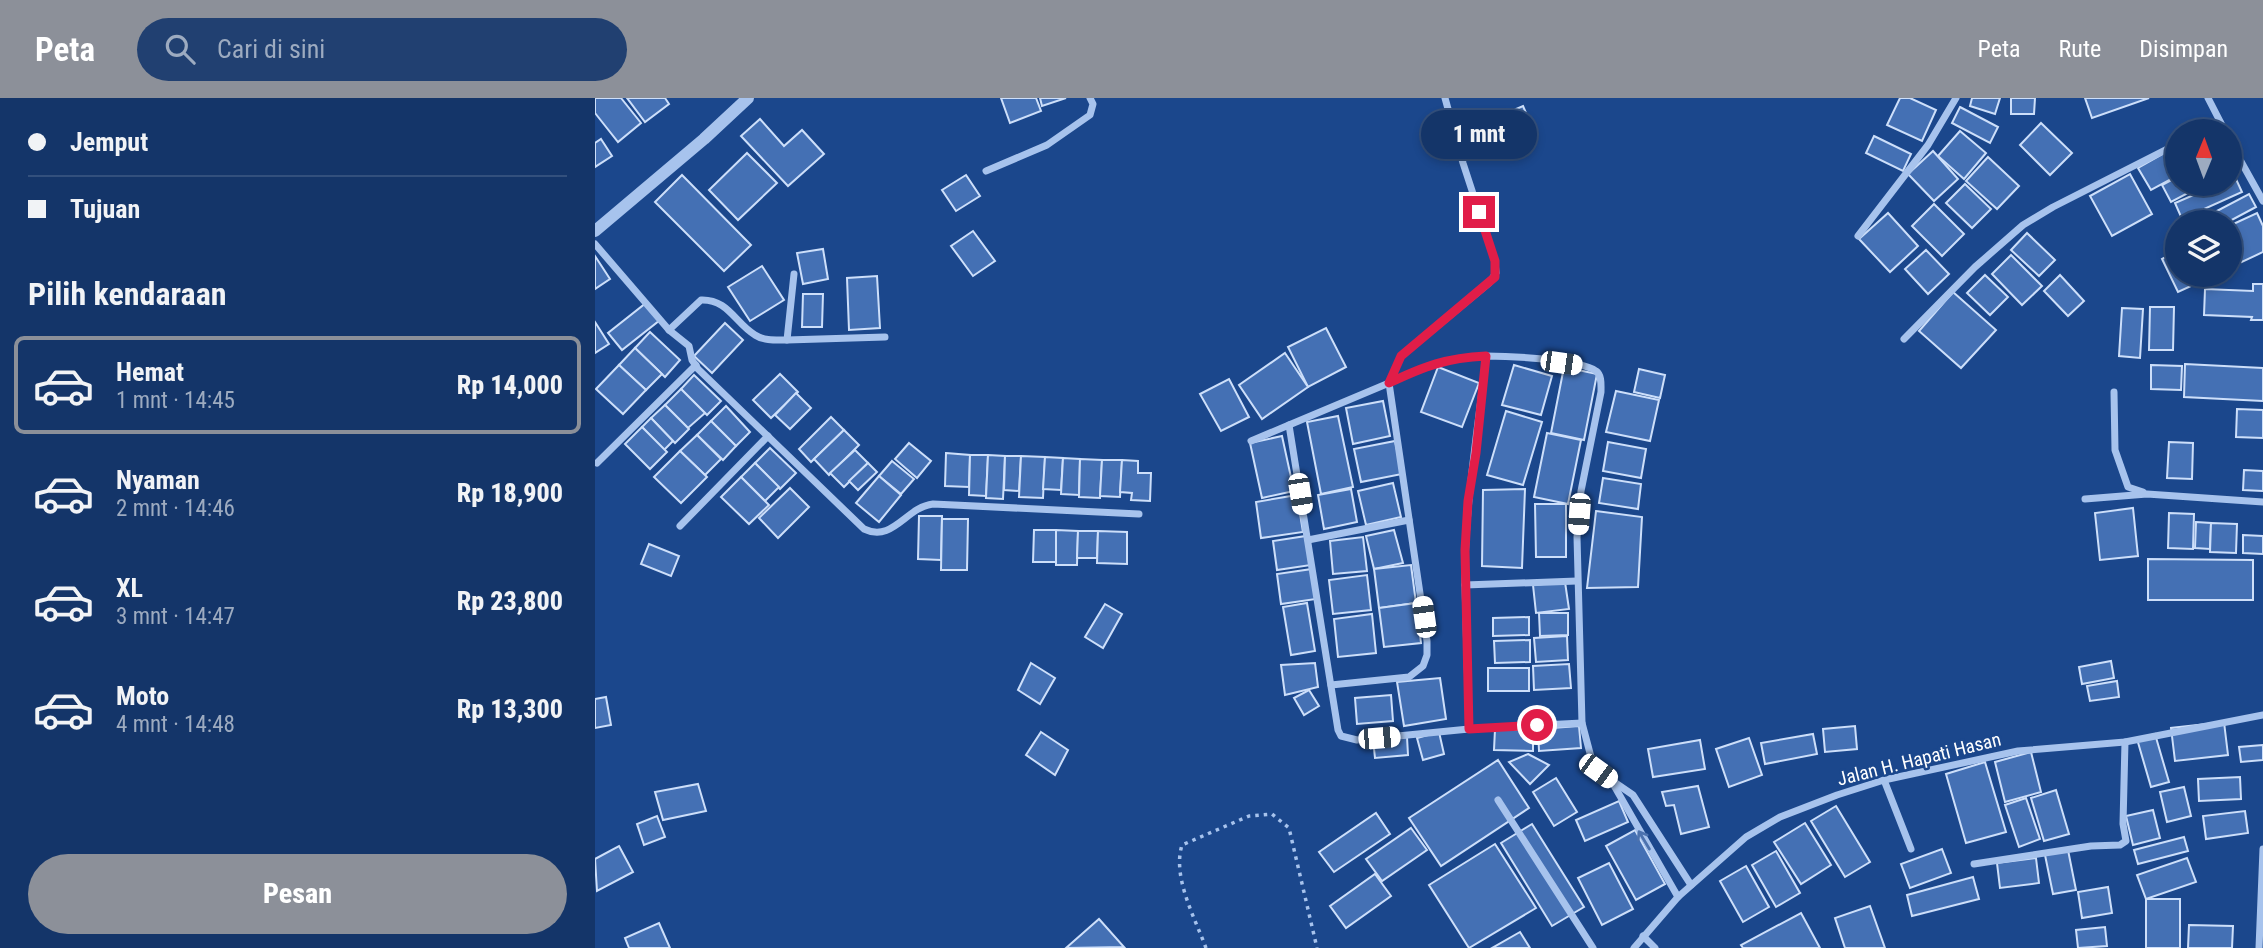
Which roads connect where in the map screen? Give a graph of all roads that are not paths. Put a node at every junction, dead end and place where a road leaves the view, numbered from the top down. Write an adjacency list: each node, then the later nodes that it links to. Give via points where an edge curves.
1 (748, 98): 11 (street)
2 (1090, 98): 9 (street, via 1090,115 1047,145)
3 (1445, 98): 21 (street, via 1496,273 1401,356)
4 (1956, 98): 12 (street, via 1929,145)
5 (2208, 98): 6 (street)
6 (2219, 119)
7 (2165, 150): 17 (street, via 2023,225)
8 (2242, 163): 10 (street)
9 (986, 171)
10 (2263, 201)
11 (595, 231)
12 (1858, 236)
13 (595, 244): 15 (street)
14 (794, 274): 18 (street)
15 (669, 330): 18 (street, via 701,300 708,300 727,308 754,335); 20 (street, via 689,346)
16 (885, 337): 18 (street)
17 (1905, 339)
18 (787, 340)
19 (1486, 356): 21 (street, via 1429,365); 34 (street, via 1583,366 1599,375 1601,392 1581,491); 35 (street, via 1468,501)
20 (696, 365): 24 (street); 26 (street)
21 (1389, 383): 23 (street); 31 (street)
22 (2114, 391): 27 (street, via 2115,450 2128,487)
23 (1289, 425): 25 (street); 33 (street)
24 (768, 436): 30 (street, via 869,531 888,531 917,508 933,504); 32 (street)
25 (1251, 442)
26 (597, 463)
27 (2147, 494): 28 (street); 29 (street)
28 (2085, 499)
29 (2263, 502)
30 (1139, 514)
31 (1409, 520): 33 (street); 36 (street, via 1427,641 1423,666 1409,677)
32 (680, 526)
33 (1308, 540): 36 (street)
34 (1577, 581): 35 (street); 38 (street)
35 (1465, 584): 39 (street)
36 (1331, 685): 39 (street, via 1338,730 1345,738)
37 (2263, 715): 40 (street, Jalan H. Hapati Hasan)
38 (1582, 723): 39 (street); 42 (street, via 1598,771)
39 (1469, 729)
40 (2125, 741): 41 (street, Jalan H. Hapati Hasan, via 2018,751); 46 (street, via 2126,841)
41 (1884, 780): 44 (street); 47 (street, Jalan H. Hapati Hasan, via 1780,817 1745,837)
42 (1612, 781): 47 (street, via 1633,795); 48 (street, one-way to 42)
43 (1499, 800): 50 (street)
44 (1911, 849)
45 (2263, 849): 53 (street)
46 (1974, 864)
47 (1691, 886): 48 (street, Jalan H. Hapati Hasan)
48 (1678, 897): 49 (street, Jalan H. Hapati Hasan)
49 (1643, 936): 51 (street, Jalan H. Hapati Hasan); 52 (street)
50 (1593, 948)
51 (1634, 948)
52 (1655, 948)
53 (2259, 948)

